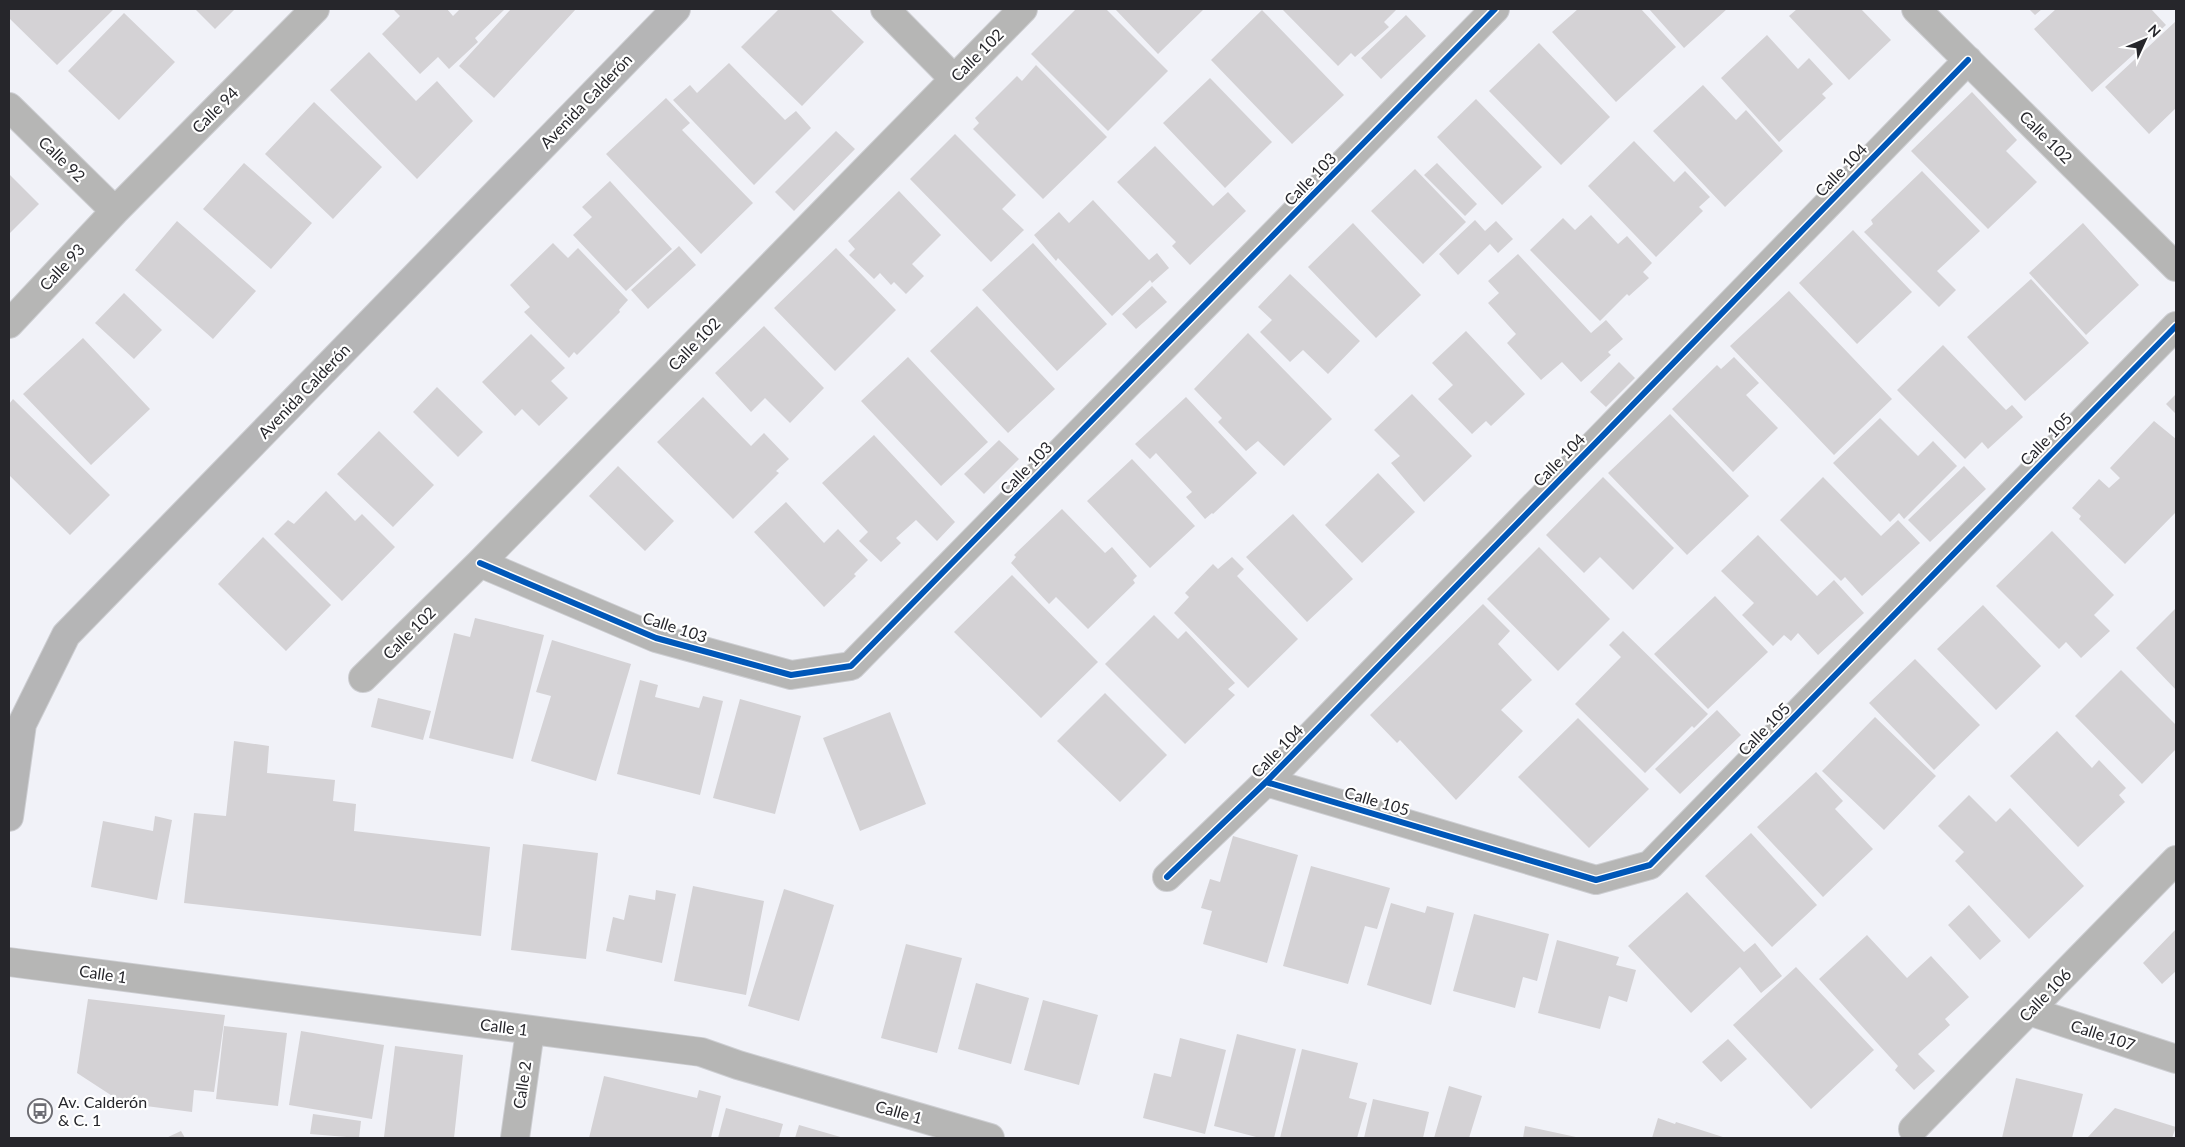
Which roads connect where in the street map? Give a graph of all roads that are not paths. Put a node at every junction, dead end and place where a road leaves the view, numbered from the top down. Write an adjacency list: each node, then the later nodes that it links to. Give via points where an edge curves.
1 (315, 9): 10 (street, Calle 94)
2 (676, 9): 17 (street, Avenida Calderón, via 66,635 22,724)
3 (885, 9): 8 (street)
4 (1023, 9): 8 (street, Calle 102)
5 (1495, 9): 14 (street, Calle 103, via 851,666 790,676 666,641)
6 (1916, 9): 7 (street, Calle 102)
7 (1968, 60): 11 (street, Calle 102); 16 (street, Calle 104)
8 (953, 78): 14 (street, Calle 102)
9 (9, 107): 10 (street, Calle 92)
10 (114, 211): 12 (street, Calle 93)
11 (2176, 267)
12 (9, 324)
13 (2176, 326): 16 (street, Calle 105, via 1650,865 1596,880)
14 (480, 562): 15 (street, Calle 102)
15 (363, 678)
16 (1266, 782): 19 (street, Calle 104)
17 (9, 816)
18 (2176, 860): 21 (street, Calle 106)
19 (1167, 877)
20 (9, 962): 22 (street, Calle 1)
21 (2029, 1011): 23 (street, Calle 107); 24 (street, Calle 106)
22 (530, 1031): 25 (street, Calle 2); 26 (street, Calle 1, via 701,1052)
23 (2176, 1058)
24 (1913, 1129)
25 (515, 1138)
26 (990, 1138)

